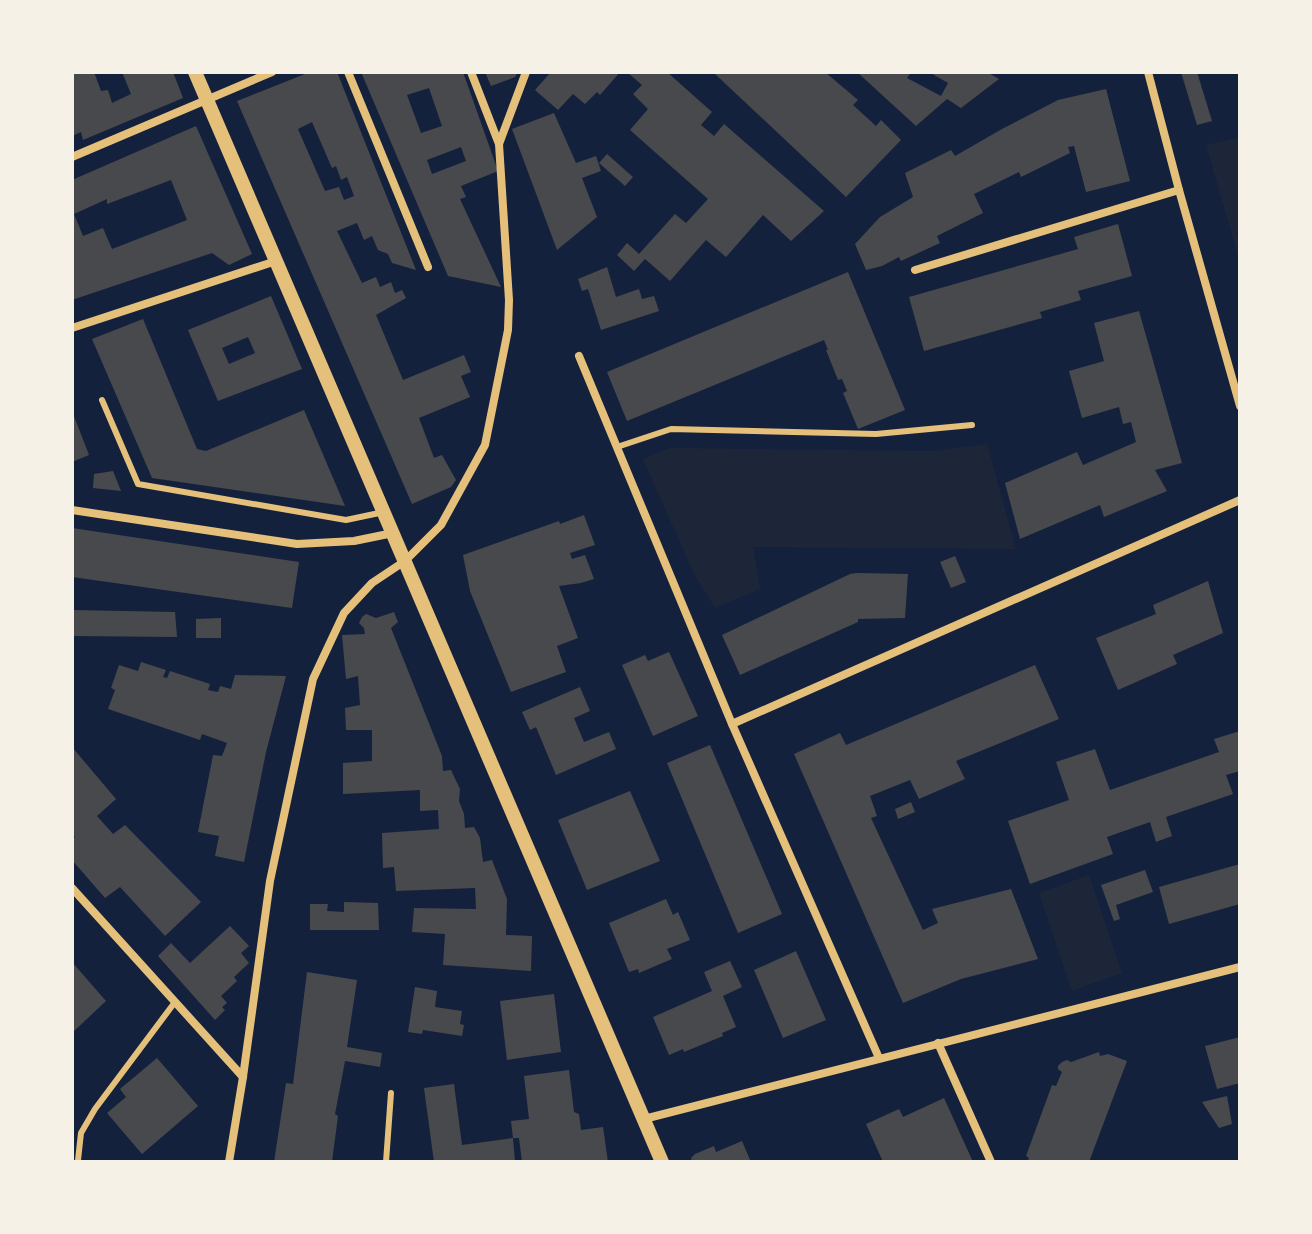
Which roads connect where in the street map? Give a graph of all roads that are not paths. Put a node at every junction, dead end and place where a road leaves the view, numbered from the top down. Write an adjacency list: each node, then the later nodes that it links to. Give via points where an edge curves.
1 (195, 72): 7 (street)
2 (272, 72): 7 (street)
3 (348, 72): 12 (street)
4 (471, 72): 8 (street)
5 (526, 72): 8 (street)
6 (1148, 72): 10 (street)
7 (207, 100): 9 (street); 11 (street)
8 (499, 144): 24 (street, via 508,330 485,445 441,525)
9 (72, 157)
10 (1179, 190): 13 (street); 17 (street)
11 (276, 261): 14 (street); 22 (street)
12 (428, 267)
13 (915, 270)
14 (72, 328)
15 (579, 356): 19 (street)
16 (102, 400): 22 (lane, via 138,484 346,520)
17 (1240, 406)
18 (972, 425): 19 (lane, via 876,434 671,429)
19 (617, 447): 25 (street)
20 (1240, 500): 25 (street)
21 (72, 510): 23 (street, via 297,544)
22 (384, 512): 23 (street)
23 (393, 533): 24 (street)
24 (405, 561): 31 (street, via 372,583 344,613 313,679 270,881); 33 (street)
25 (732, 724): 30 (street)
26 (72, 888): 28 (street)
27 (1240, 967): 29 (street)
28 (175, 1002): 31 (street); 34 (lane, via 95,1109 81,1133)
29 (938, 1043): 30 (street); 38 (street)
30 (879, 1058): 33 (street)
31 (243, 1077): 35 (street)
32 (391, 1093): 36 (lane)
33 (644, 1119): 37 (street)
34 (79, 1162)
35 (229, 1162)
36 (386, 1162)
37 (662, 1162)
38 (991, 1162)

